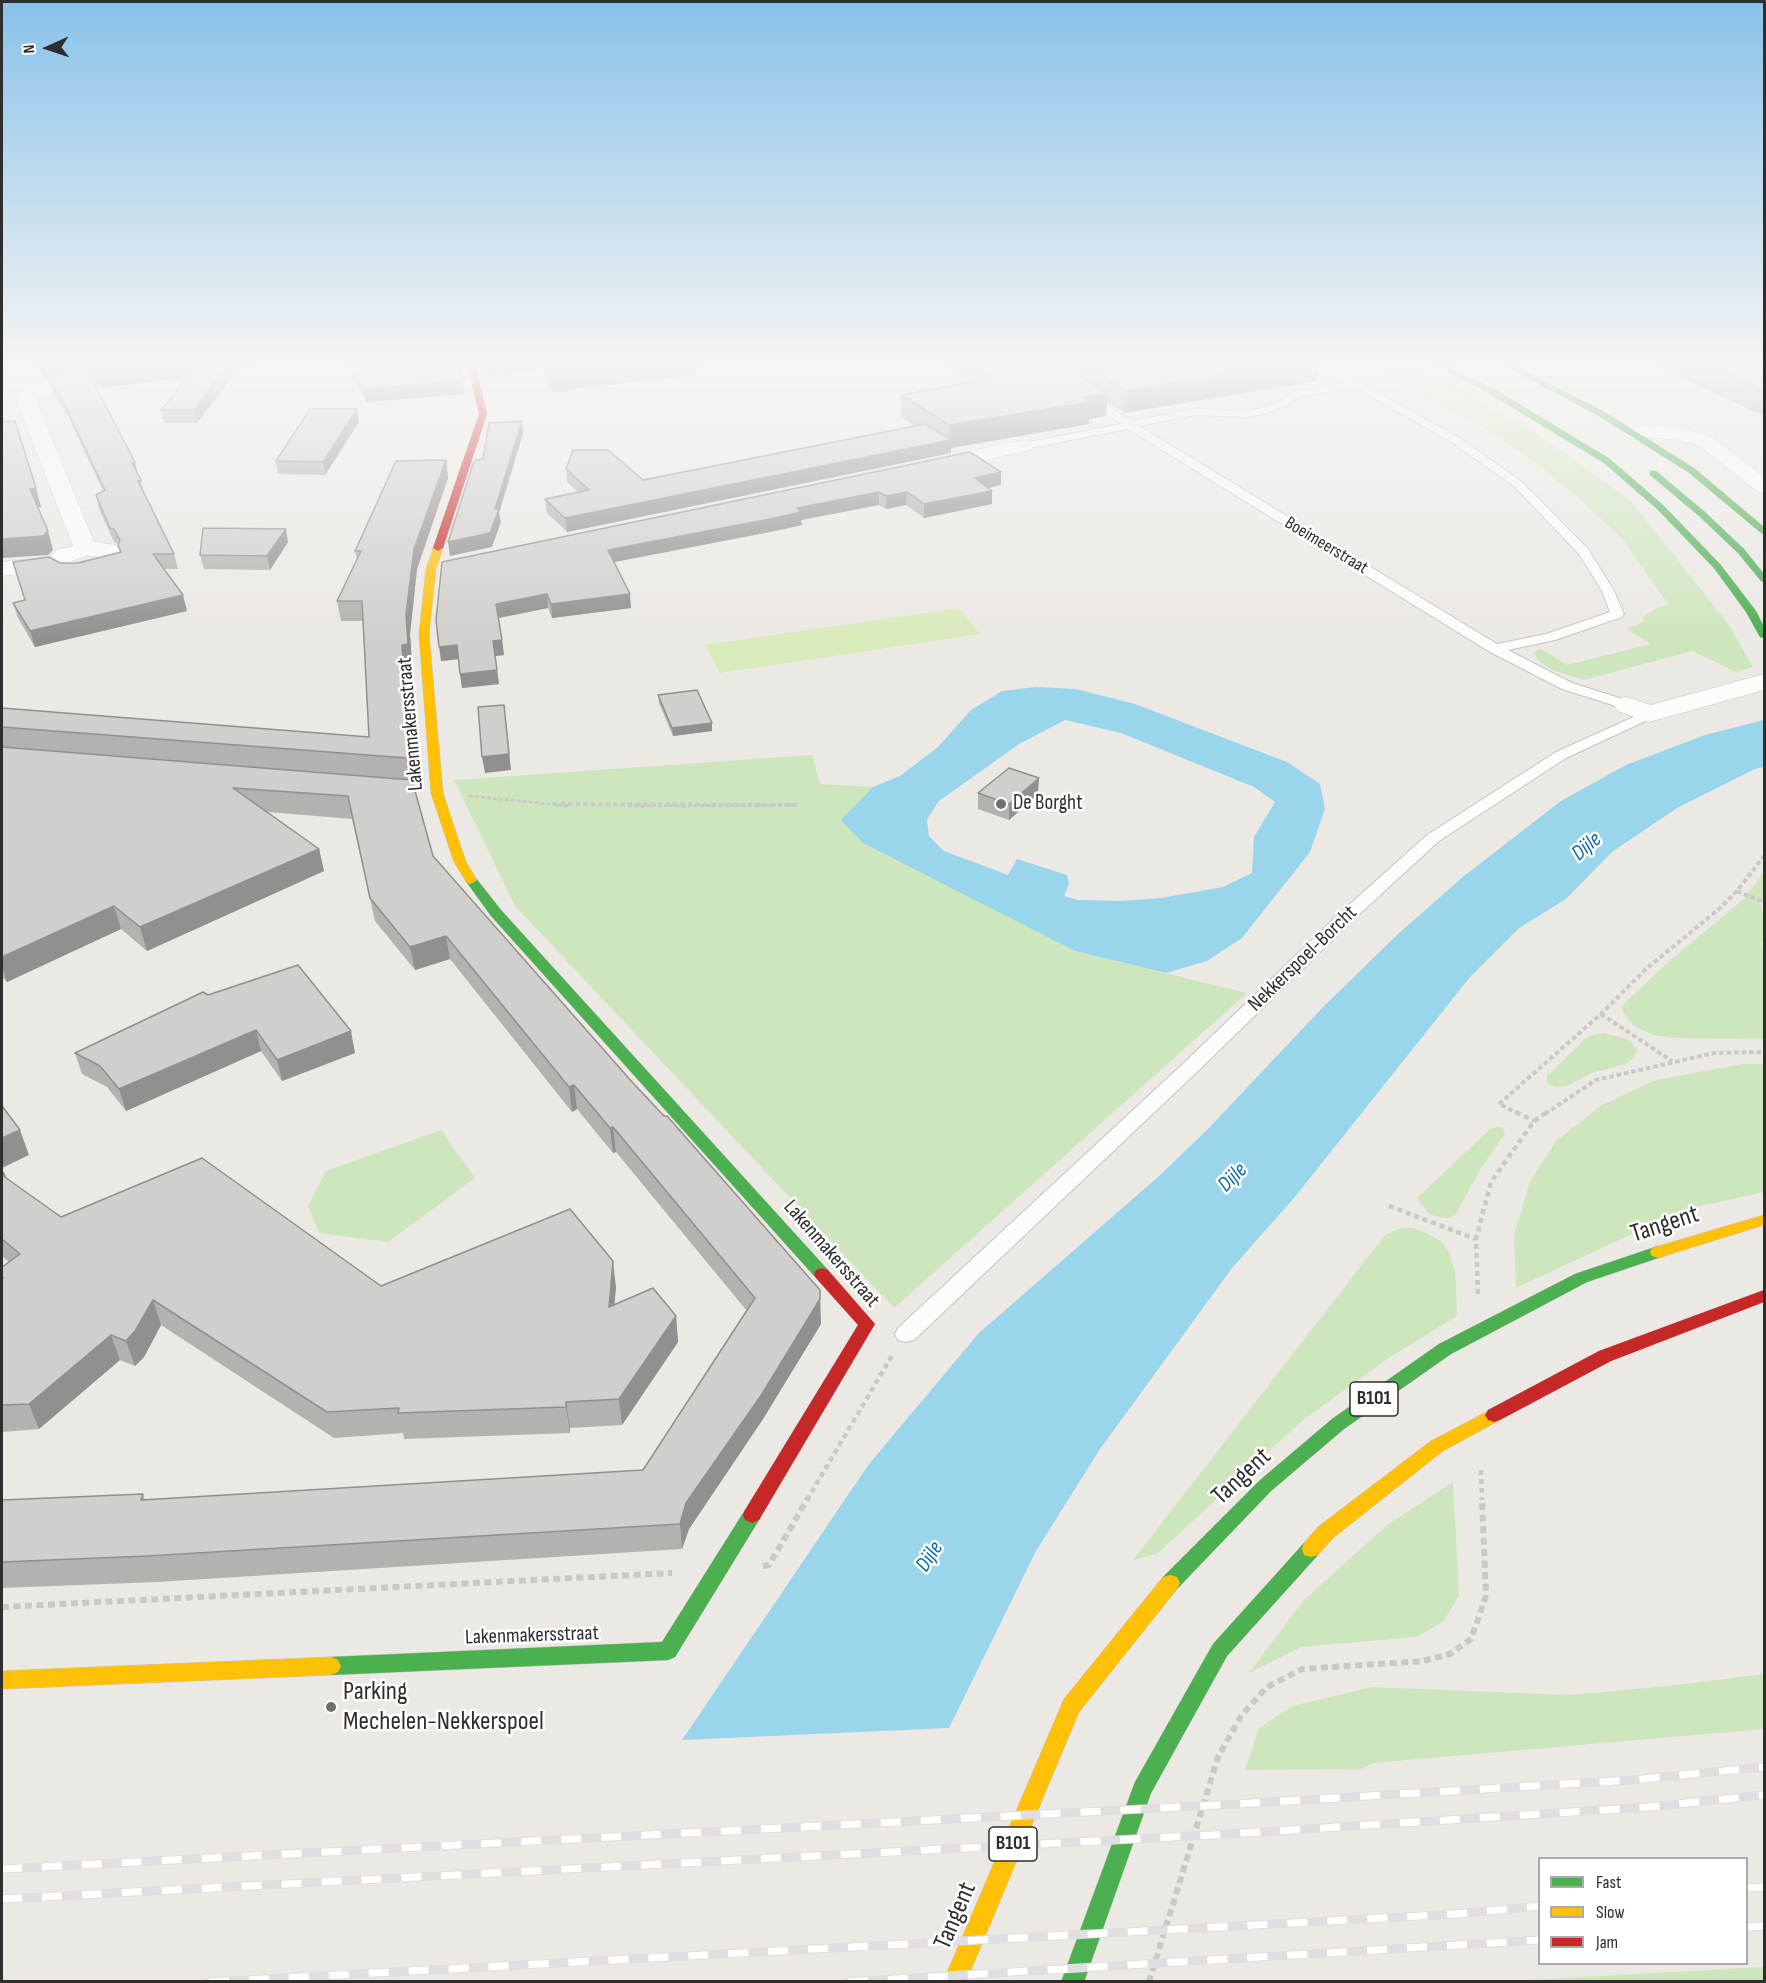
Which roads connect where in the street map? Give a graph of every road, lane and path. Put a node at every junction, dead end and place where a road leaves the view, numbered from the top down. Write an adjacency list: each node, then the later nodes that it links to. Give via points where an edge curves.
1 (48, 456): 15 (street, via 86,549 108,550 111,556 88,568 66,568 59,563)
2 (469, 456): 14 (street, Lakenmakersstraat)
3 (978, 456): 10 (street)
4 (1180, 456): 18 (lane, Boeimeerstraat)
5 (1478, 456): 18 (lane, via 1518,484 1584,552 1617,614 1550,637)
6 (1598, 456): 17 (street, via 1660,507 1717,566)
7 (1668, 456): 12 (street)
8 (1724, 456): 11 (street)
9 (1639, 461): 16 (street, via 1702,514)
10 (908, 470)
11 (1764, 487)
12 (1764, 531)
13 (454, 564): 14 (street)
14 (431, 568): 21 (street, Lakenmakersstraat, via 424,634)
15 (2, 569)
16 (1764, 579)
17 (1764, 635)
18 (1494, 649): 20 (lane, Boeimeerstraat, via 1568,686)
19 (1764, 682): 20 (street, Nekkerspoel-Borcht)
20 (1638, 709): 35 (lane, Nekkerspoel-Borcht, via 1433,838)
21 (425, 792): 22 (path, via 572,806); 37 (street, Lakenmakersstraat, via 460,862 496,913 867,1324)
22 (797, 805)
23 (1764, 856): 24 (path)
24 (1737, 891): 25 (path); 26 (path, via 1646,969)
25 (1764, 902)
26 (1601, 1014): 28 (path); 29 (path, via 1499,1104)
27 (1764, 1052): 28 (path, via 1714,1053)
28 (1672, 1061): 29 (path, via 1596,1080)
29 (1534, 1121): 32 (path, via 1491,1182)
30 (1389, 1206): 32 (path)
31 (1764, 1220): 40 (street, Tangent / B101, via 1581,1278 1445,1349 1338,1424 1265,1486 1176,1575 1071,1706)
32 (1476, 1239): 34 (path)
33 (1764, 1296): 41 (street, via 1605,1356 1437,1446 1326,1532 1220,1650 1142,1789)
34 (1478, 1305)
35 (906, 1334): 37 (path, via 769,1565)
36 (1480, 1470): 42 (path, via 1486,1596 1471,1639 1450,1654 1423,1661 1302,1669 1267,1687 1241,1716 1218,1757)
37 (719, 1570): 38 (path); 39 (street, Lakenmakersstraat, via 668,1652)
38 (2, 1607)
39 (2, 1680)
40 (954, 1982)
41 (1072, 1982)
42 (1149, 1982)

